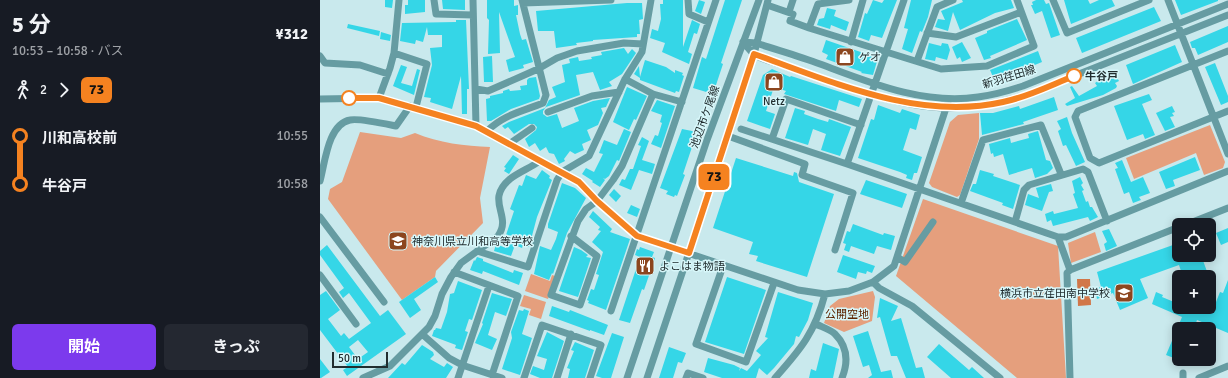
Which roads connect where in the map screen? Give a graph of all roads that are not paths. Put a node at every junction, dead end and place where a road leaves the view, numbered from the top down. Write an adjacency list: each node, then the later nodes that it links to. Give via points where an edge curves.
1 (399, 0): 35 (street)
2 (434, 0): 23 (street, via 436,14)
3 (472, 0): 23 (street)
4 (611, 0): 18 (street)
5 (651, 0): 33 (street)
6 (688, 0): 25 (street, via 689,14)
7 (716, 0): 25 (street)
8 (759, 0): 30 (street, 池辺市ケ尾線)
9 (793, 0): 21 (street)
10 (846, 0): 27 (street, via 818,4)
11 (863, 0): 31 (street)
12 (904, 0): 36 (street)
13 (953, 0): 28 (street, via 936,7)
14 (1017, 0): 22 (street)
15 (1053, 0): 16 (street, via 1067,33)
16 (1148, 0)
17 (1168, 0): 26 (street)
18 (522, 2): 41 (street)
19 (767, 2): 21 (street); 32 (street)
20 (1228, 4): 26 (street, 新羽荏田線)
21 (789, 12): 27 (street, via 793,14 790,21)
22 (1021, 12): 28 (street, via 956,37); 39 (street, via 1034,46 987,66 941,69)
23 (473, 15): 45 (street)
24 (1228, 15): 29 (street, 新羽荏田線)
25 (708, 22): 52 (street)
26 (1177, 25): 29 (street); 51 (street, 新羽荏田線, via 1016,88 977,98)
27 (809, 28): 31 (street)
28 (927, 33): 39 (street)
29 (1181, 34): 40 (street); 54 (street, 新羽荏田線, via 1026,95 987,105)
30 (743, 42): 32 (street, 新羽荏田線); 37 (street); 86 (street, 池辺市ケ尾線, via 707,140)
31 (850, 42): 36 (street)
32 (756, 43): 37 (street); 44 (street, 新羽荏田線)
33 (643, 44): 41 (street, via 624,43 577,51 557,58); 43 (street, via 642,52)
34 (1228, 50): 40 (street)
35 (394, 53): 42 (street); 53 (street, via 427,64)
36 (886, 53): 39 (street); 44 (street)
37 (754, 54): 48 (street, 新羽荏田線); 63 (street)
38 (320, 56): 42 (street, via 325,63 360,66)
39 (917, 61)
40 (1193, 65): 57 (street); 57 (street, via 1078,111 1075,117 1090,158 1099,163)
41 (538, 69): 45 (street, via 488,91); 62 (street, via 546,95 543,103 510,114)
42 (388, 74): 50 (street)
43 (625, 79): 46 (street); 47 (street)
44 (876, 85): 48 (street); 51 (street, 新羽荏田線, via 909,94)
45 (476, 90): 59 (street)
46 (619, 92): 56 (street, via 592,96); 70 (street, via 589,156)
47 (653, 94): 52 (street); 74 (street, via 622,166)
48 (872, 94): 54 (street, 新羽荏田線, via 901,102); 58 (street)
49 (320, 98): 50 (street)
50 (379, 98): 53 (street)
51 (949, 99): 54 (street)
52 (682, 102): 84 (street)
53 (413, 107): 59 (street); 72 (street, via 396,126 350,120 340,125 332,132)
54 (946, 108): 73 (street)
55 (1228, 111): 57 (street)
56 (548, 112)
57 (1214, 116): 66 (street)
58 (862, 124): 64 (street, via 786,99); 68 (street)
59 (476, 126): 62 (street)
60 (532, 128): 65 (street)
61 (740, 129): 64 (street)
62 (487, 131): 65 (street)
63 (728, 136): 88 (street, via 805,164 802,175 853,193); 89 (street)
64 (772, 139): 68 (street)
65 (509, 144): 67 (street)
66 (1228, 154)
67 (540, 161): 70 (street); 87 (street, via 510,179 502,188 497,198 504,221 502,230 498,236)
68 (847, 164): 73 (street)
69 (1228, 171): 79 (street)
70 (562, 172): 74 (street, via 579,182); 87 (street, via 557,180 528,267)
71 (1061, 174): 75 (street, via 1041,125 983,140); 79 (street, via 1083,169 1088,172); 81 (street, via 1028,185 1024,190)
72 (320, 181)
73 (919, 189): 75 (street); 90 (street)
74 (597, 201): 83 (street, via 586,209); 84 (street)
75 (961, 203): 81 (street)
76 (1228, 208): 78 (street)
77 (320, 217): 99 (street)
78 (1203, 218)
79 (1107, 221): 85 (street, via 1066,237)
80 (934, 222): 90 (street, via 905,262)
81 (1015, 222): 85 (street)
82 (1172, 230): 92 (street)
83 (571, 236): 83 (street, via 551,295 580,305 597,256)
84 (637, 236): 86 (street); 100 (street)
85 (1058, 237): 92 (street)
86 (672, 248): 89 (street); 114 (street, 池辺市ケ尾線)
87 (476, 250): 93 (street)
88 (835, 250)
89 (689, 253): 91 (street); 115 (street)
90 (897, 257): 95 (street, via 894,266)
91 (723, 266): 96 (street); 96 (street, via 696,344 746,362)
92 (1070, 270): 121 (street, via 1067,273)
93 (454, 272): 97 (street); 103 (street, via 442,294 435,316)
94 (320, 275): 101 (street)
95 (873, 282): 98 (street, via 849,291); 120 (street, via 912,306)
96 (774, 283): 98 (street)
97 (489, 286): 105 (street); 107 (street, via 518,296)
98 (825, 294): 102 (street)
99 (384, 302)
100 (611, 312)
101 (356, 324)
102 (816, 324): 118 (street, via 802,347); 119 (street, via 835,334 847,355 847,365)
103 (422, 334): 105 (street, via 442,353); 108 (street, via 390,366)
104 (570, 334): 111 (street, via 542,325); 112 (street); 113 (street, via 601,345)
105 (462, 365): 107 (street); 109 (street)
106 (1228, 366): 122 (street)
107 (492, 375): 110 (street)
108 (363, 378)
109 (458, 378)
110 (502, 378)
111 (524, 378)
112 (557, 378)
113 (590, 378)
114 (627, 378)
115 (646, 378)
116 (686, 378): 117 (street, via 688,373)
117 (703, 378)
118 (775, 378)
119 (842, 378)
120 (1000, 378)
121 (1070, 378)
122 (1199, 378)

